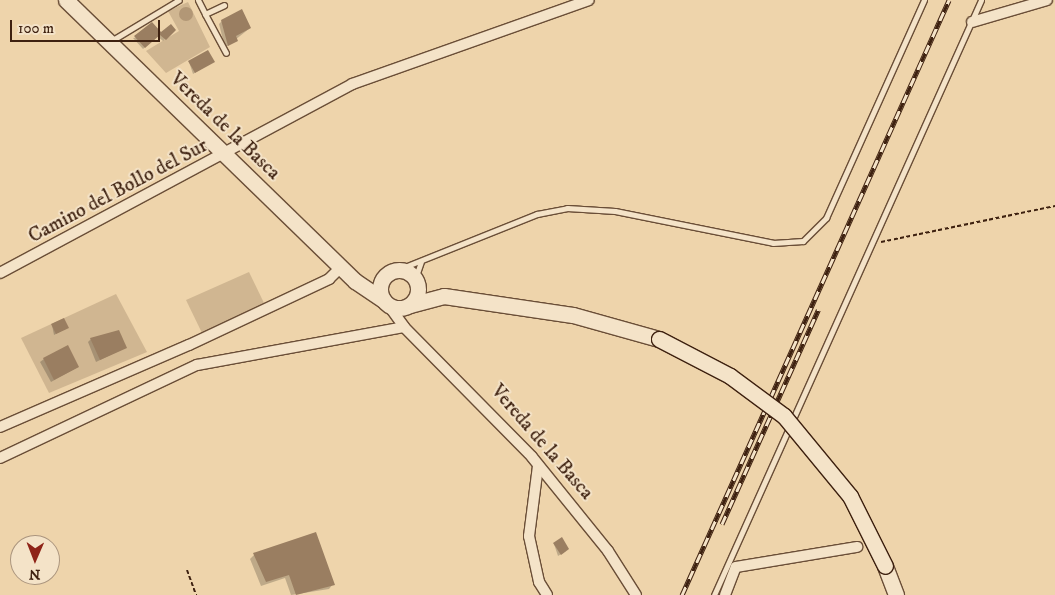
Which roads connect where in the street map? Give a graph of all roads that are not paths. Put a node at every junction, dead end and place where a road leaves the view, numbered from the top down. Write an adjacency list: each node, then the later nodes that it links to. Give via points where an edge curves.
1 (67, 0): 11 (street, Vereda de la Basca)
2 (179, 0): 11 (lane)
3 (198, 0): 9 (lane)
4 (589, 0): 13 (street, Camino del Bollo del Sur, via 352,84)
5 (924, 0): 14 (lane, via 826,218 803,241 773,243 615,211 567,208 536,214)
6 (981, 0): 10 (lane)
7 (1047, 0): 10 (street)
8 (224, 5): 9 (lane)
9 (205, 14): 12 (lane)
10 (972, 22): 31 (lane)
11 (109, 43): 13 (street, Vereda de la Basca)
12 (226, 53)
13 (226, 155): 15 (street, Vereda de la Basca); 17 (street, Camino del Bollo del Sur)
14 (421, 261): 16 (lane); 19 (lane)
15 (342, 267): 20 (street, Vereda de la Basca); 25 (street, via 329,279 189,345)
16 (397, 270): 18 (street); 19 (street)
17 (0, 273)
18 (383, 277): 20 (street); 22 (street, via 379,289)
19 (416, 280): 21 (street); 23 (street, via 418,291)
20 (356, 281): 22 (street, Vereda de la Basca)
21 (444, 296): 23 (street); 33 (street, bridge, via 574,316 660,339 730,376 796,428 850,496 886,566)
22 (386, 303): 23 (street); 24 (street, Vereda de la Basca)
23 (407, 306): 24 (street)
24 (404, 327): 26 (street, via 197,365); 27 (street, Vereda de la Basca)
25 (0, 427)
26 (0, 458)
27 (538, 466): 29 (street, via 529,536 539,582); 30 (street, Vereda de la Basca, via 608,551)
28 (858, 547): 32 (street, via 736,567)
29 (547, 595)
30 (636, 595)
31 (714, 595)
32 (725, 595)
33 (896, 595)

